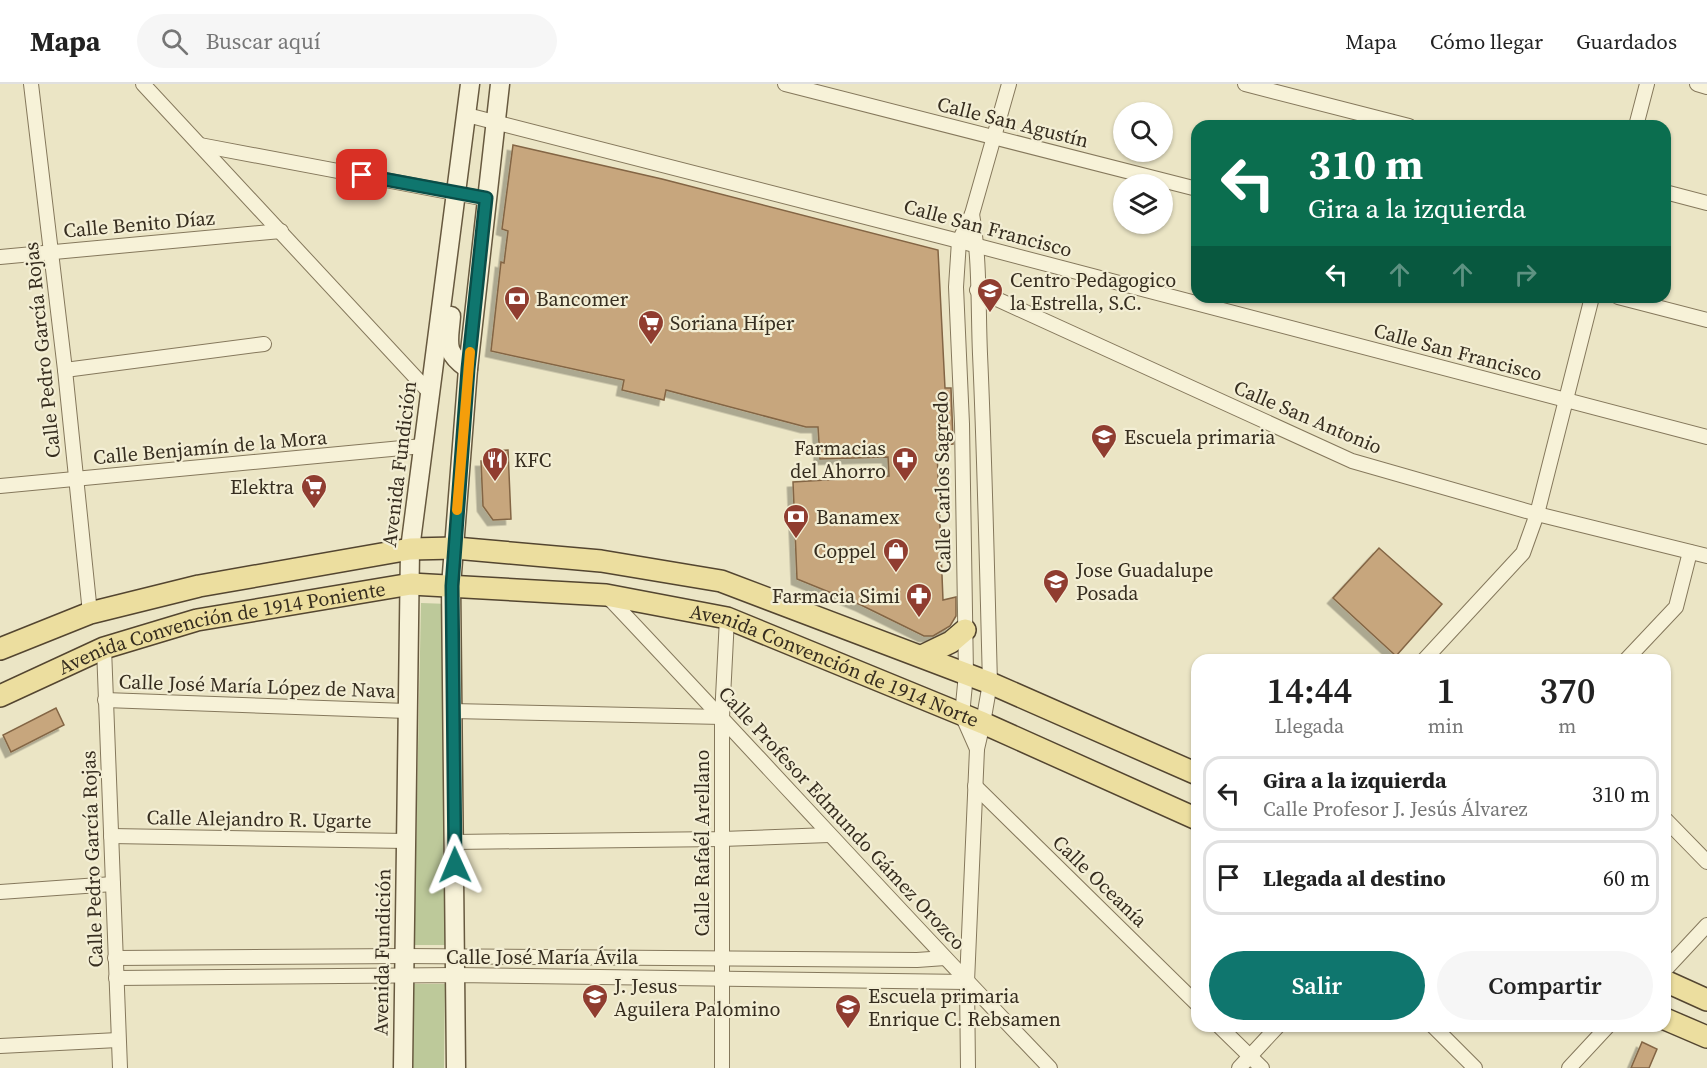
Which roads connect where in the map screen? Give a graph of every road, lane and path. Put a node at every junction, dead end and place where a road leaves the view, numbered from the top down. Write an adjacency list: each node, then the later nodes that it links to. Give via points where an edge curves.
1 (31, 84): 26 (street, Calle Pedro García Rojas)
2 (143, 84): 16 (street)
3 (470, 84): 11 (street, Avenida Fundición)
4 (500, 84): 14 (street)
5 (785, 84): 15 (street, Calle San Agustín)
6 (1009, 84): 15 (street, Calle Carlos Sagredo)
7 (1245, 84): 12 (street)
8 (1647, 84): 13 (street)
9 (1697, 84): 10 (street)
10 (1707, 87)
11 (467, 115): 14 (street, Calle San Francisco); 18 (street, Avenida Fundición)
12 (1386, 120)
13 (1638, 120)
14 (495, 123): 20 (street); 24 (street, Calle San Francisco)
15 (995, 138): 17 (street, Calle San Agustín); 22 (street, Calle Carlos Sagredo)
16 (200, 145): 18 (street); 23 (street)
17 (1191, 187)
18 (455, 192): 20 (street); 28 (street, Avenida Fundición)
19 (1671, 194): 21 (street)
20 (486, 198): 36 (street)
21 (1707, 203)
22 (972, 214): 24 (street, Calle Carlos Sagredo); 25 (street, Calle Carlos Sagredo)
23 (281, 231): 26 (street, Calle Benito Díaz); 38 (street)
24 (959, 241): 25 (street, Calle San Francisco); 40 (street, Calle Carlos Sagredo, via 956,287)
25 (978, 246): 29 (street, Calle Carlos Sagredo); 30 (street, Calle San Francisco)
26 (51, 252): 27 (street, Calle Benito Díaz); 37 (street, Calle Pedro García Rojas)
27 (0, 257)
28 (444, 282): 36 (street, via 452,315 449,348 453,358); 38 (street, Avenida Fundición)
29 (978, 290): 41 (street, Calle Carlos Sagredo); 46 (street, Calle San Antonio, via 1353,461)
30 (1191, 302)
31 (1196, 303): 39 (street, Calle San Francisco)
32 (1591, 303): 39 (street)
33 (1641, 303): 34 (street)
34 (1707, 320)
35 (264, 344): 37 (street)
36 (468, 369): 47 (street)
37 (65, 370): 44 (street, Calle Pedro García Rojas)
38 (430, 393): 43 (street, Avenida Fundición)
39 (1567, 400): 42 (street, Calle San Francisco); 46 (street)
40 (962, 424): 41 (street); 56 (street, Calle Carlos Sagredo)
41 (984, 424): 63 (street, Calle Carlos Sagredo)
42 (1707, 437)
43 (423, 446): 44 (street, Calle Benjamín de la Mora); 48 (street, Avenida Fundición)
44 (76, 479): 45 (street, Calle Benjamín de la Mora); 54 (street, Calle Pedro García Rojas)
45 (0, 486)
46 (1537, 514): 49 (street, Calle San Antonio); 59 (street, via 1523,553)
47 (455, 548): 48 (main road, Avenida Convención de 1914 Poniente); 52 (street); 61 (main road, Avenida Convención de 1914 Norte, via 601,561 721,581)
48 (410, 549): 51 (street, Avenida Fundición); 54 (main road, Avenida Convención de 1914 Poniente, via 199,586)
49 (1690, 552): 50 (street, Calle San Antonio); 60 (street, via 1676,607)
50 (1707, 556)
51 (411, 584): 52 (main road, Avenida Convención de 1914 Poniente); 57 (main road, Avenida Convención de 1914 Poniente, via 197,620); 66 (street, Avenida Fundición)
52 (452, 586): 53 (main road, Avenida Convención de 1914 Norte); 67 (street)
53 (606, 595): 55 (main road, Avenida Convención de 1914 Norte); 69 (street, Calle Profesor Edmundo Gámez Orozco)
54 (90, 613): 58 (main road, Avenida Convención de 1914 Poniente)
55 (727, 618): 68 (main road, Avenida Convención de 1914 Norte); 69 (street, Calle Rafaél Arellano)
56 (965, 630): 61 (main road, via 951,642); 62 (street, Calle Carlos Sagredo)
57 (104, 648): 64 (main road, Avenida Convención de 1914 Poniente); 65 (street, Calle Pedro García Rojas)
58 (0, 649)
59 (1430, 654)
60 (1632, 654)
61 (922, 656): 62 (main road, Avenida Convención de 1914 Norte)
62 (966, 674): 63 (main road, Avenida Convención de 1914 Norte); 68 (street, Calle Carlos Sagredo)
63 (990, 683): 70 (street, Calle Carlos Sagredo); 72 (main road, Avenida Convención de 1914 Norte)
64 (0, 696)
65 (105, 700): 66 (street, Calle José María López de Nava); 77 (street, Calle Pedro García Rojas)
66 (407, 711): 79 (street, Avenida Fundición)
67 (452, 711): 69 (street); 80 (street)
68 (962, 715): 70 (main road, Avenida Convención de 1914 Norte); 71 (street, Calle Carlos Sagredo)
69 (722, 717): 76 (street, Calle Profesor Edmundo Gámez Orozco); 78 (street, Calle Rafaél Arellano)
70 (984, 723): 71 (street, Calle Carlos Sagredo); 74 (main road, Avenida Convención de 1914 Norte)
71 (977, 749): 73 (street, Calle Carlos Sagredo)
72 (1191, 771)
73 (975, 786): 95 (street, Calle Carlos Sagredo); 97 (street, Calle Oceanía)
74 (1191, 816)
75 (1671, 825): 81 (street)
76 (829, 835): 78 (street); 89 (street, Calle Profesor Edmundo Gámez Orozco)
77 (111, 836): 79 (street, Calle Alejandro R. Ugarte); 82 (street, Calle Pedro García Rojas)
78 (722, 840): 80 (street); 88 (street, Calle Rafaél Arellano)
79 (406, 841): 85 (street, Avenida Fundición)
80 (454, 842): 86 (street)
81 (1707, 862)
82 (112, 884): 83 (street); 87 (street, Calle Pedro García Rojas)
83 (0, 892)
84 (1707, 925): 90 (street)
85 (405, 956): 86 (street, Calle José María Ávila); 87 (street, Calle José María Ávila); 92 (street, Avenida Fundición)
86 (456, 956): 88 (street, Calle José María Ávila); 91 (street)
87 (115, 958): 94 (street, Calle Pedro García Rojas)
88 (722, 958): 89 (street, Calle José María Ávila); 93 (street, Calle Rafaél Arellano)
89 (945, 958): 95 (street, Calle Profesor Edmundo Gámez Orozco)
90 (1671, 964)
91 (456, 975): 92 (street, Calle José María Ávila); 93 (street, Calle José María Ávila); 110 (street)
92 (404, 977): 94 (street, Calle José María Ávila); 109 (street, Avenida Fundición)
93 (722, 977): 95 (street, Calle José María Ávila); 111 (street, Calle Rafaél Arellano)
94 (116, 978): 105 (street, Calle Pedro García Rojas)
95 (968, 982): 112 (street, Calle Carlos Sagredo); 113 (street, Calle Profesor Edmundo Gámez Orozco)
96 (1671, 984): 98 (main road)
97 (1191, 998)
98 (1707, 1000)
99 (1671, 1022): 104 (main road)
100 (1225, 1032): 107 (street)
101 (1272, 1032): 107 (street)
102 (1439, 1032): 116 (street)
103 (1602, 1032): 117 (street)
104 (1707, 1037)
105 (118, 1040): 106 (street); 108 (street, Calle Pedro García Rojas)
106 (0, 1047)
107 (1250, 1056): 114 (street); 115 (street)
108 (120, 1068)
109 (403, 1068)
110 (456, 1068)
111 (722, 1068)
112 (968, 1068)
113 (1050, 1068)
114 (1239, 1068)
115 (1262, 1068)
116 (1475, 1068)
117 (1569, 1068)

